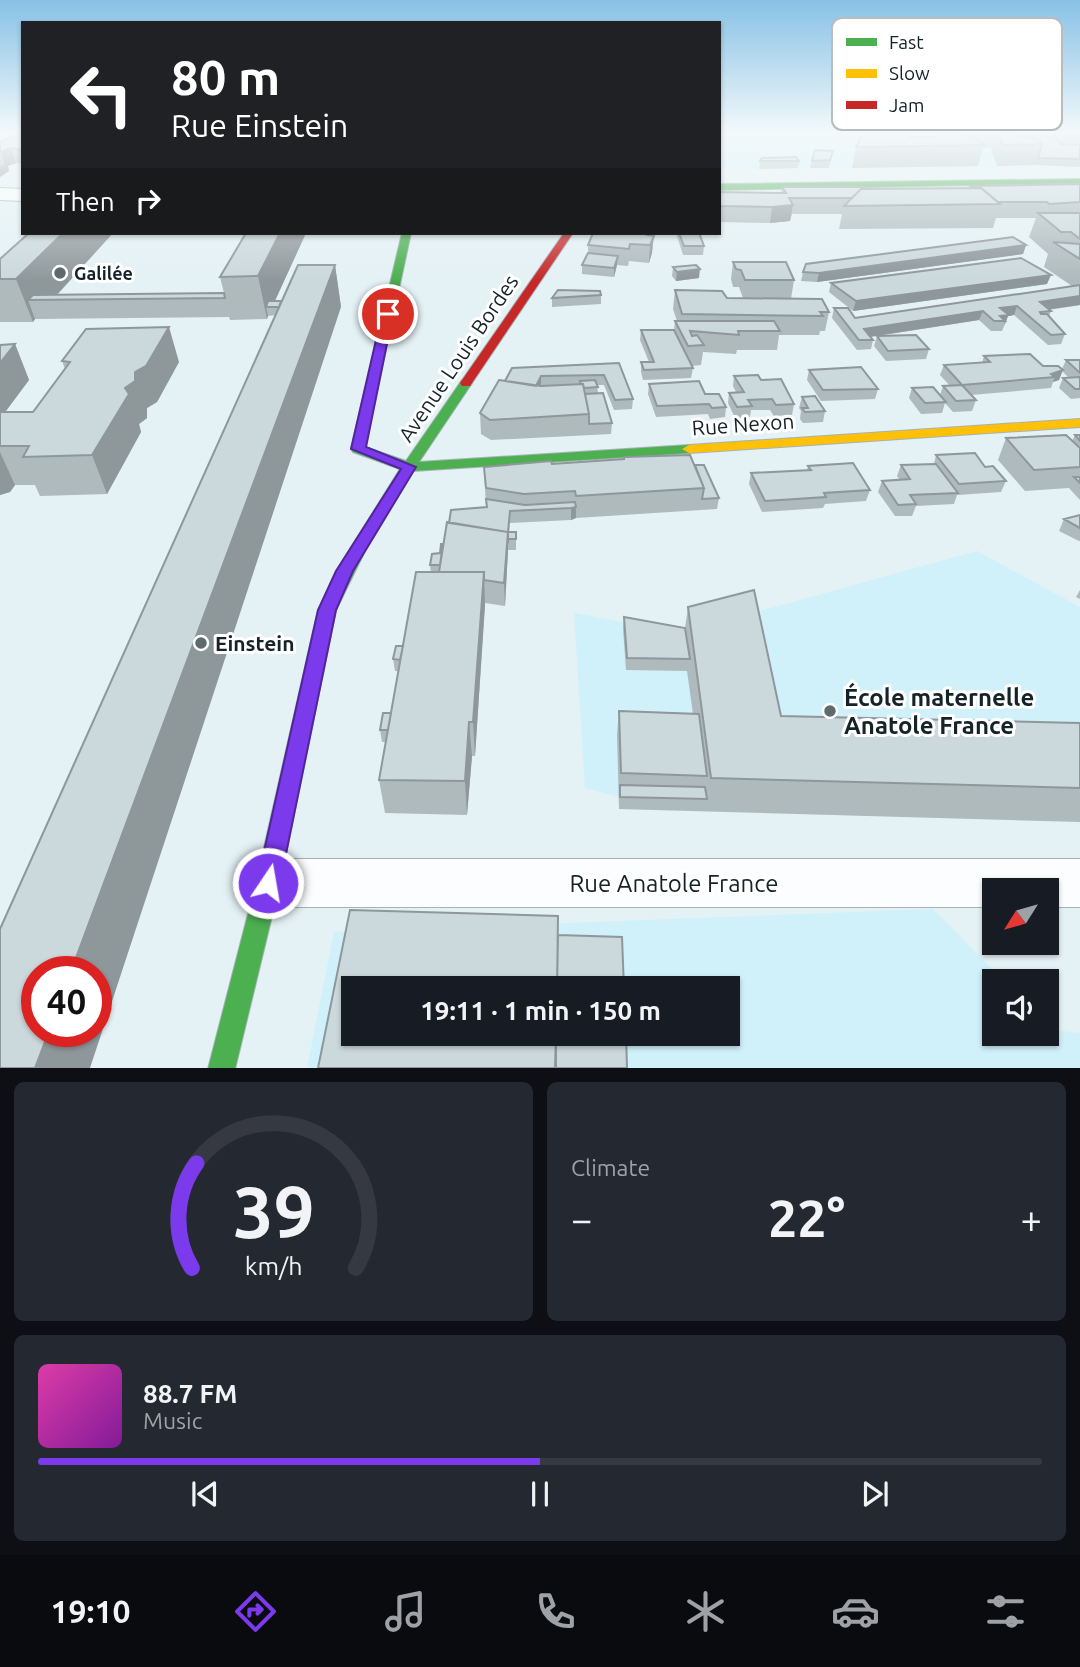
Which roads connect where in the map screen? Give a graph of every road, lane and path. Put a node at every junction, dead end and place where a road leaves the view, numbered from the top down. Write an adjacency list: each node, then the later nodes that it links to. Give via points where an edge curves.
1 (1080, 181): 2 (street)
2 (721, 187)
3 (0, 194): 4 (street)
4 (21, 195)
5 (406, 235): 8 (street, via 358,449)
6 (567, 235): 8 (street, Avenue Louis Bordes)
7 (1080, 423): 8 (street, Rue Nexon)
8 (409, 467): 9 (street, Avenue Louis Bordes, via 345,571 327,610)
9 (268, 883): 10 (street, Rue Anatole France); 11 (street, Avenue Louis Bordes)
10 (1080, 883)
11 (221, 1068)

